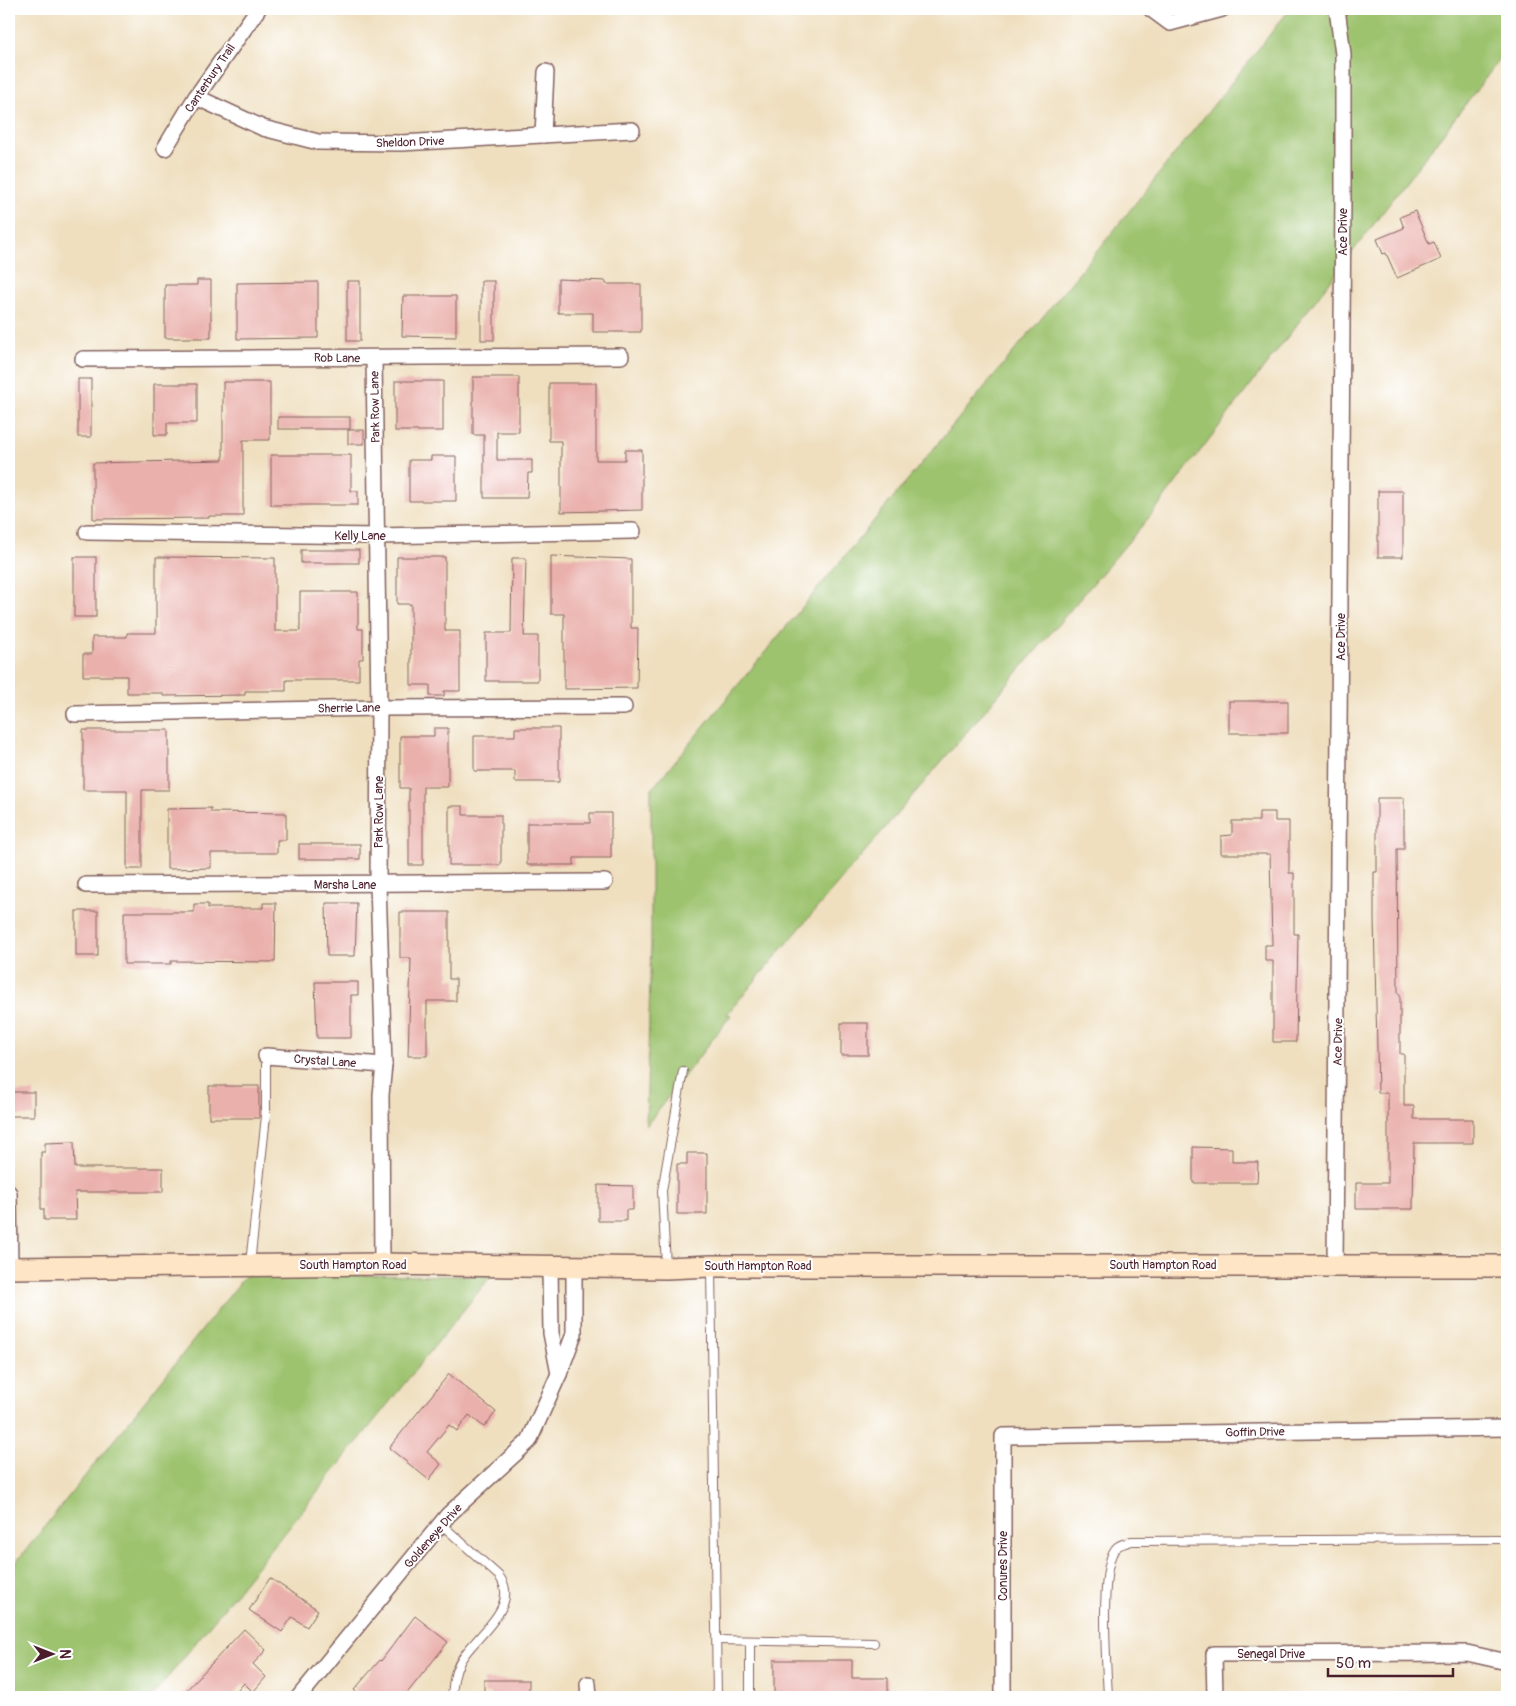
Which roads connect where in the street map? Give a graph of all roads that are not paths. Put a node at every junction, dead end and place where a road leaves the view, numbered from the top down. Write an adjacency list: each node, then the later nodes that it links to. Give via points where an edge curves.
1 (258, 9): 6 (street, Canterbury Trail)
2 (1151, 9): 3 (street, via 1170,23)
3 (1222, 9)
4 (1337, 9): 28 (street, Ace Drive, via 1343,54 1343,212)
5 (546, 72): 8 (street)
6 (196, 97): 8 (street, Sheldon Drive, via 263,128 318,142 401,143); 9 (street, Canterbury Trail)
7 (632, 130): 8 (street, Sheldon Drive)
8 (543, 135)
9 (165, 148)
10 (621, 356): 12 (street, Rob Lane)
11 (83, 359): 12 (street, Rob Lane)
12 (374, 359): 15 (street, Park Row Lane)
13 (632, 531): 15 (street, Kelly Lane)
14 (87, 532): 15 (street, Kelly Lane)
15 (378, 536): 17 (street, Park Row Lane)
16 (624, 707): 17 (street, Sherrie Lane)
17 (379, 708): 18 (street, Sherrie Lane); 21 (street, Park Row Lane)
18 (75, 714)
19 (605, 882): 21 (street, Marsha Lane)
20 (86, 885): 21 (street, Marsha Lane)
21 (378, 885): 23 (street, Park Row Lane)
22 (266, 1056): 23 (street, Crystal Lane); 29 (lane, via 266,1116)
23 (384, 1065): 27 (street, Park Row Lane, via 381,1095)
24 (683, 1072): 35 (lane, via 662,1191)
25 (9, 1193): 26 (street)
26 (9, 1210): 34 (street)
27 (382, 1264): 29 (main road, South Hampton Road); 33 (main road, South Hampton Road)
28 (1335, 1265): 31 (main road, South Hampton Road); 32 (main road, South Hampton Road)
29 (250, 1266): 34 (main road, South Hampton Road)
30 (574, 1266): 33 (main road, South Hampton Road); 35 (main road, South Hampton Road); 36 (street, Goldeneye Drive, via 574,1334)
31 (712, 1266): 35 (main road, South Hampton Road); 41 (lane)
32 (1507, 1266)
33 (550, 1267): 36 (street, via 551,1333)
34 (9, 1268)
35 (666, 1268)
36 (559, 1374): 39 (street, Goldeneye Drive, via 529,1441)
37 (1507, 1428): 38 (street, Goffin Drive)
38 (1003, 1436): 49 (street, Conures Drive)
39 (441, 1524): 45 (street, Goldeneye Drive); 46 (lane, via 499,1576 507,1593 502,1608 462,1658 454,1677)
40 (1507, 1539): 50 (lane, via 1131,1541 1116,1547 1107,1564)
41 (717, 1640): 42 (lane); 47 (lane)
42 (750, 1641): 43 (lane); 48 (lane)
43 (874, 1643)
44 (1507, 1662): 51 (street, Senegal Drive, via 1467,1653 1214,1654)
45 (299, 1697)
46 (452, 1697)
47 (717, 1697)
48 (750, 1697)
49 (1003, 1697)
50 (1108, 1697)
51 (1215, 1697)

